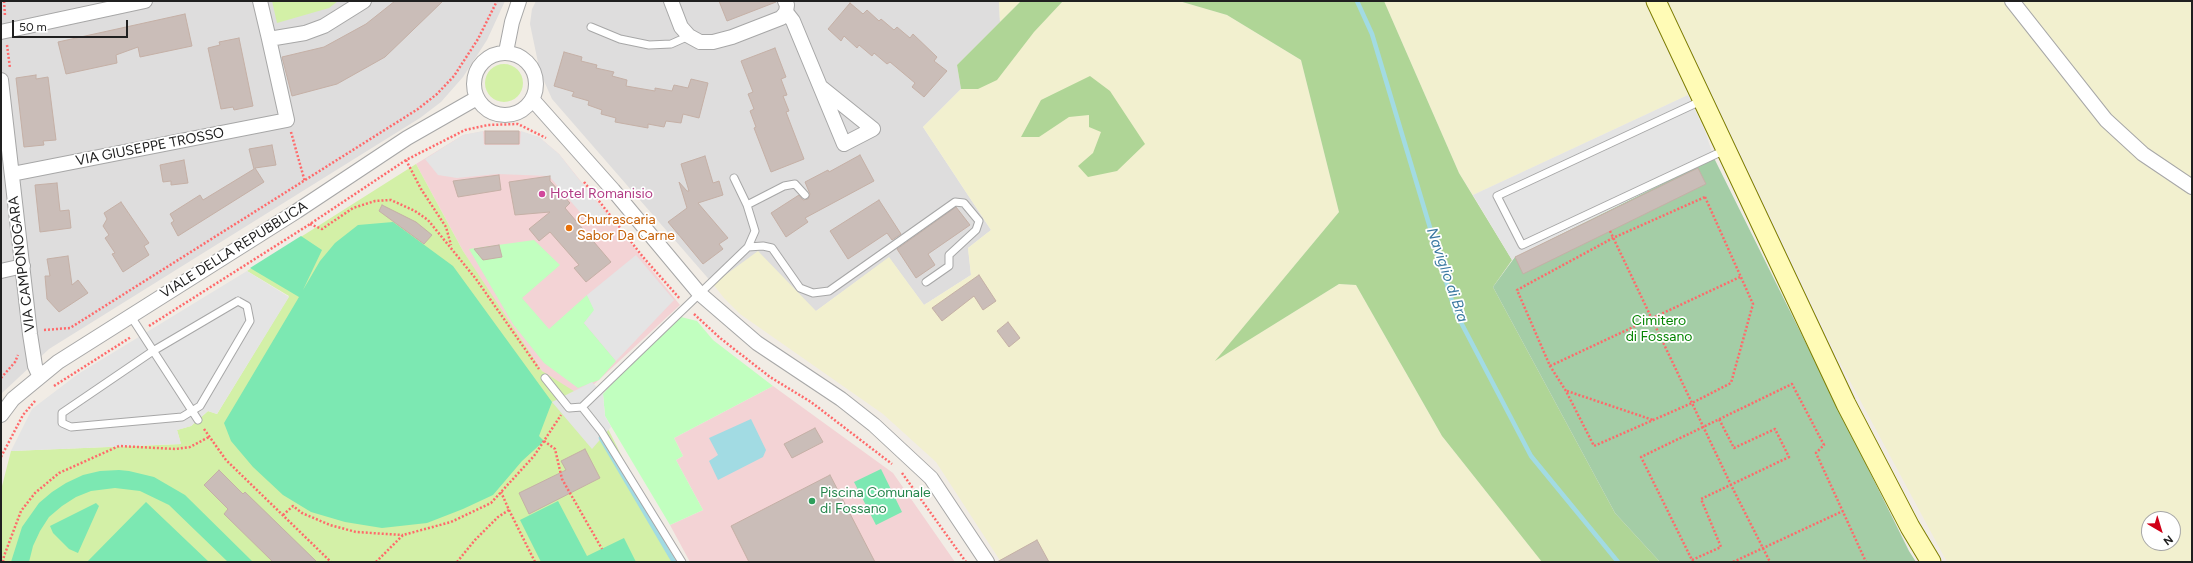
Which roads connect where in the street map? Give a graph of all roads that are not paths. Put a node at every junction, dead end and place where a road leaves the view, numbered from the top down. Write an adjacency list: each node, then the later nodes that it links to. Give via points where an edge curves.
1 (145, 1): 8 (street)
2 (260, 1): 13 (street)
3 (364, 1): 13 (street, via 324,26 305,33)
4 (519, 1): 14 (street)
5 (671, 1): 12 (street, via 681,27)
6 (1656, 1): 19 (main road)
7 (2012, 1): 23 (street, via 2106,120 2143,154)
8 (106, 6): 11 (street)
9 (786, 7): 12 (street, via 781,18 722,41 700,42); 16 (street)
10 (591, 27): 12 (lane, via 620,39 649,45 671,44)
11 (1, 32)
12 (689, 36)
13 (269, 39): 21 (street, VIA GIUSEPPE TROSSO, via 287,120)
14 (506, 52): 17 (street, via 493,55 483,62 476,73 474,86); 18 (street, via 529,63 535,74 536,87)
15 (1, 80): 21 (street, VIA CAMPONOGARA)
16 (822, 88)
17 (478, 98): 18 (street, via 486,108 498,114 511,114 523,109); 31 (street, VIALE DELLA REPUBBLICA, via 407,138 297,211)
18 (532, 99): 30 (street, via 613,190)
19 (1703, 100): 20 (main road); 20 (lane, via 1497,196 1522,245)
20 (1726, 150): 41 (main road, via 1846,404)
21 (12, 174): 27 (street, VIA CAMPONOGARA)
22 (734, 178): 25 (lane)
23 (2192, 187)
24 (805, 195): 25 (lane, via 795,184 784,186)
25 (747, 205): 26 (lane, via 755,231)
26 (748, 247): 29 (lane, via 772,248 800,288 813,293 829,291 955,202 964,202 979,221 976,230 949,255 949,266); 30 (lane)
27 (23, 266): 28 (street); 33 (street, VIA CAMPONOGARA, via 30,334)
28 (1, 271)
29 (926, 282)
30 (699, 293): 35 (lane); 40 (street, via 757,344 841,399 904,451 931,478)
31 (130, 315): 32 (lane); 33 (street, VIALE DELLA REPUBBLICA)
32 (152, 350): 36 (lane); 36 (lane, via 238,301 247,306 250,321 200,406); 36 (lane, via 62,413 62,422 71,427 86,426 182,417)
33 (39, 375): 37 (street, VIALE DELLA REPUBBLICA, via 13,399)
34 (545, 378): 35 (lane, via 569,408)
35 (582, 407): 39 (lane, via 601,431)
36 (192, 411): 38 (lane)
37 (1, 415)
38 (198, 420)
39 (682, 562)
40 (987, 562)
41 (1931, 562)

